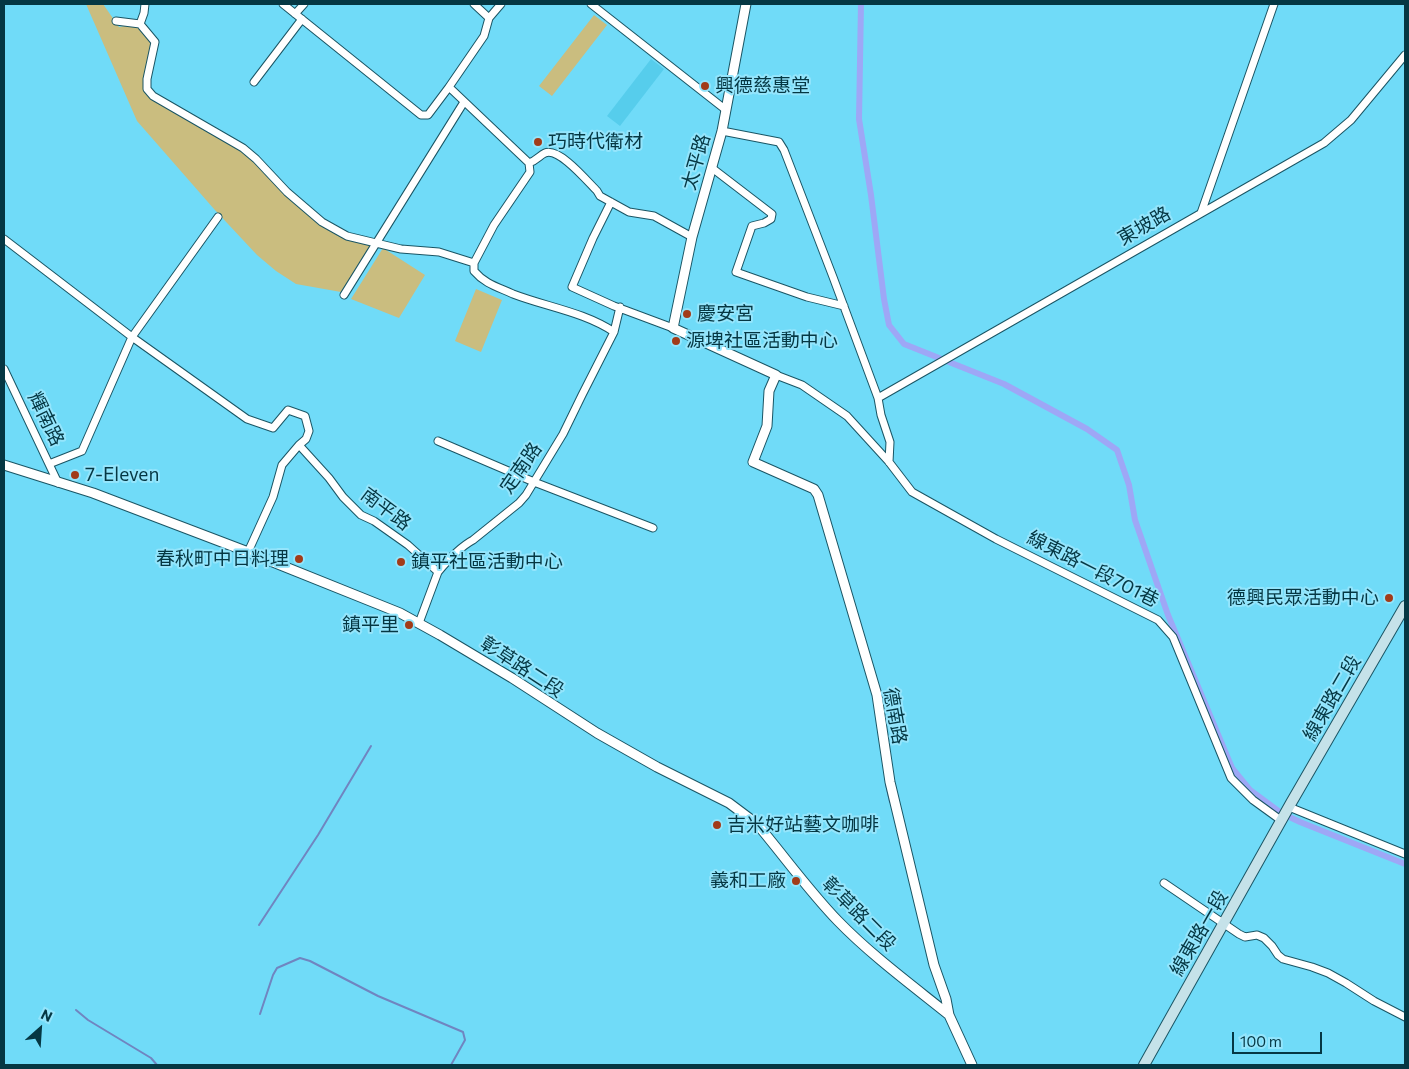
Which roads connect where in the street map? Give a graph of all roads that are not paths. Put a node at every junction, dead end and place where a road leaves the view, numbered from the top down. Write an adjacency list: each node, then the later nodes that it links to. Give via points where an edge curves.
1 (146, 4): 13 (street)
2 (282, 4): 9 (street)
3 (304, 4): 9 (street)
4 (474, 4): 10 (street)
5 (500, 4): 10 (street)
6 (591, 4): 18 (street)
7 (746, 4): 18 (street, 太平路)
8 (1274, 4): 23 (street)
9 (295, 14): 11 (street)
10 (489, 18): 16 (street, via 484,36)
11 (302, 19): 15 (street); 16 (street, via 421,115 428,115)
12 (116, 21): 13 (street)
13 (140, 24): 27 (street, via 155,42 147,79 147,89 153,96 243,148 322,222 347,236)
14 (1405, 55): 23 (street, 東坡路, via 1351,120 1324,143)
15 (254, 82)
16 (449, 87): 17 (street)
17 (464, 102): 20 (street); 27 (street)
18 (726, 110): 19 (street, 太平路)
19 (722, 131): 21 (street, 太平路); 30 (street, via 779,142)
20 (529, 163): 22 (street, via 545,153 555,152 600,196); 28 (street, via 530,172 494,225)
21 (712, 168): 25 (street, 太平路); 30 (street, via 772,214 772,219 752,226 736,272 807,297)
22 (611, 202): 25 (street, via 629,212 654,216); 31 (street, via 572,287)
23 (1201, 212): 37 (street, 東坡路)
24 (218, 217): 34 (street)
25 (692, 238): 32 (street, 太平路)
26 (4, 240): 34 (street)
27 (376, 243): 28 (street, via 439,252); 29 (street)
28 (474, 263): 33 (street, via 474,271 487,283 599,322)
29 (344, 295)
30 (844, 306): 37 (street)
31 (620, 307): 32 (street); 33 (street, 定南路)
32 (673, 328): 36 (street)
33 (614, 332): 43 (street, 定南路, via 563,434)
34 (132, 337): 39 (street, via 247,419 273,428 288,410 305,416 309,431); 41 (street, via 82,451)
35 (4, 369): 41 (street, 輝南路)
36 (776, 375): 40 (street, 線東路一段701巷, via 802,386 847,416); 55 (street, 德南路, via 769,391 767,426 753,462 814,489 818,495 877,695 890,782)
37 (878, 398): 40 (street, via 890,442)
38 (438, 441): 43 (street)
39 (299, 445): 46 (street, via 282,465 274,497); 47 (street, 南平路, via 361,515 408,545)
40 (890, 462): 51 (street, 線東路一段701巷, via 912,492 1158,620 1172,637 1231,778 1253,800)
41 (49, 464): 44 (street, 輝南路)
42 (4, 465): 44 (street, 彰草路二段)
43 (534, 482): 45 (street); 47 (street, 定南路, via 519,503 466,544)
44 (58, 483): 46 (street, 彰草路二段, via 93,493)
45 (653, 528)
46 (248, 552): 49 (street, 彰草路二段)
47 (438, 572): 49 (street, 定南路)
48 (1405, 606): 50 (main road, 線東路二段)
49 (419, 623): 55 (street, 彰草路二段, via 596,733 745,815 757,824 838,922)
50 (1289, 807): 51 (main road, 線東路二段); 52 (street)
51 (1283, 819): 54 (main road, 線東路一段)
52 (1405, 854)
53 (1164, 883): 54 (street)
54 (1224, 923): 56 (street, via 1245,937 1256,935 1264,938 1286,961 1328,973); 58 (main road, 線東路一段)
55 (949, 1016): 57 (street)
56 (1405, 1017)
57 (972, 1065)
58 (1144, 1065)

